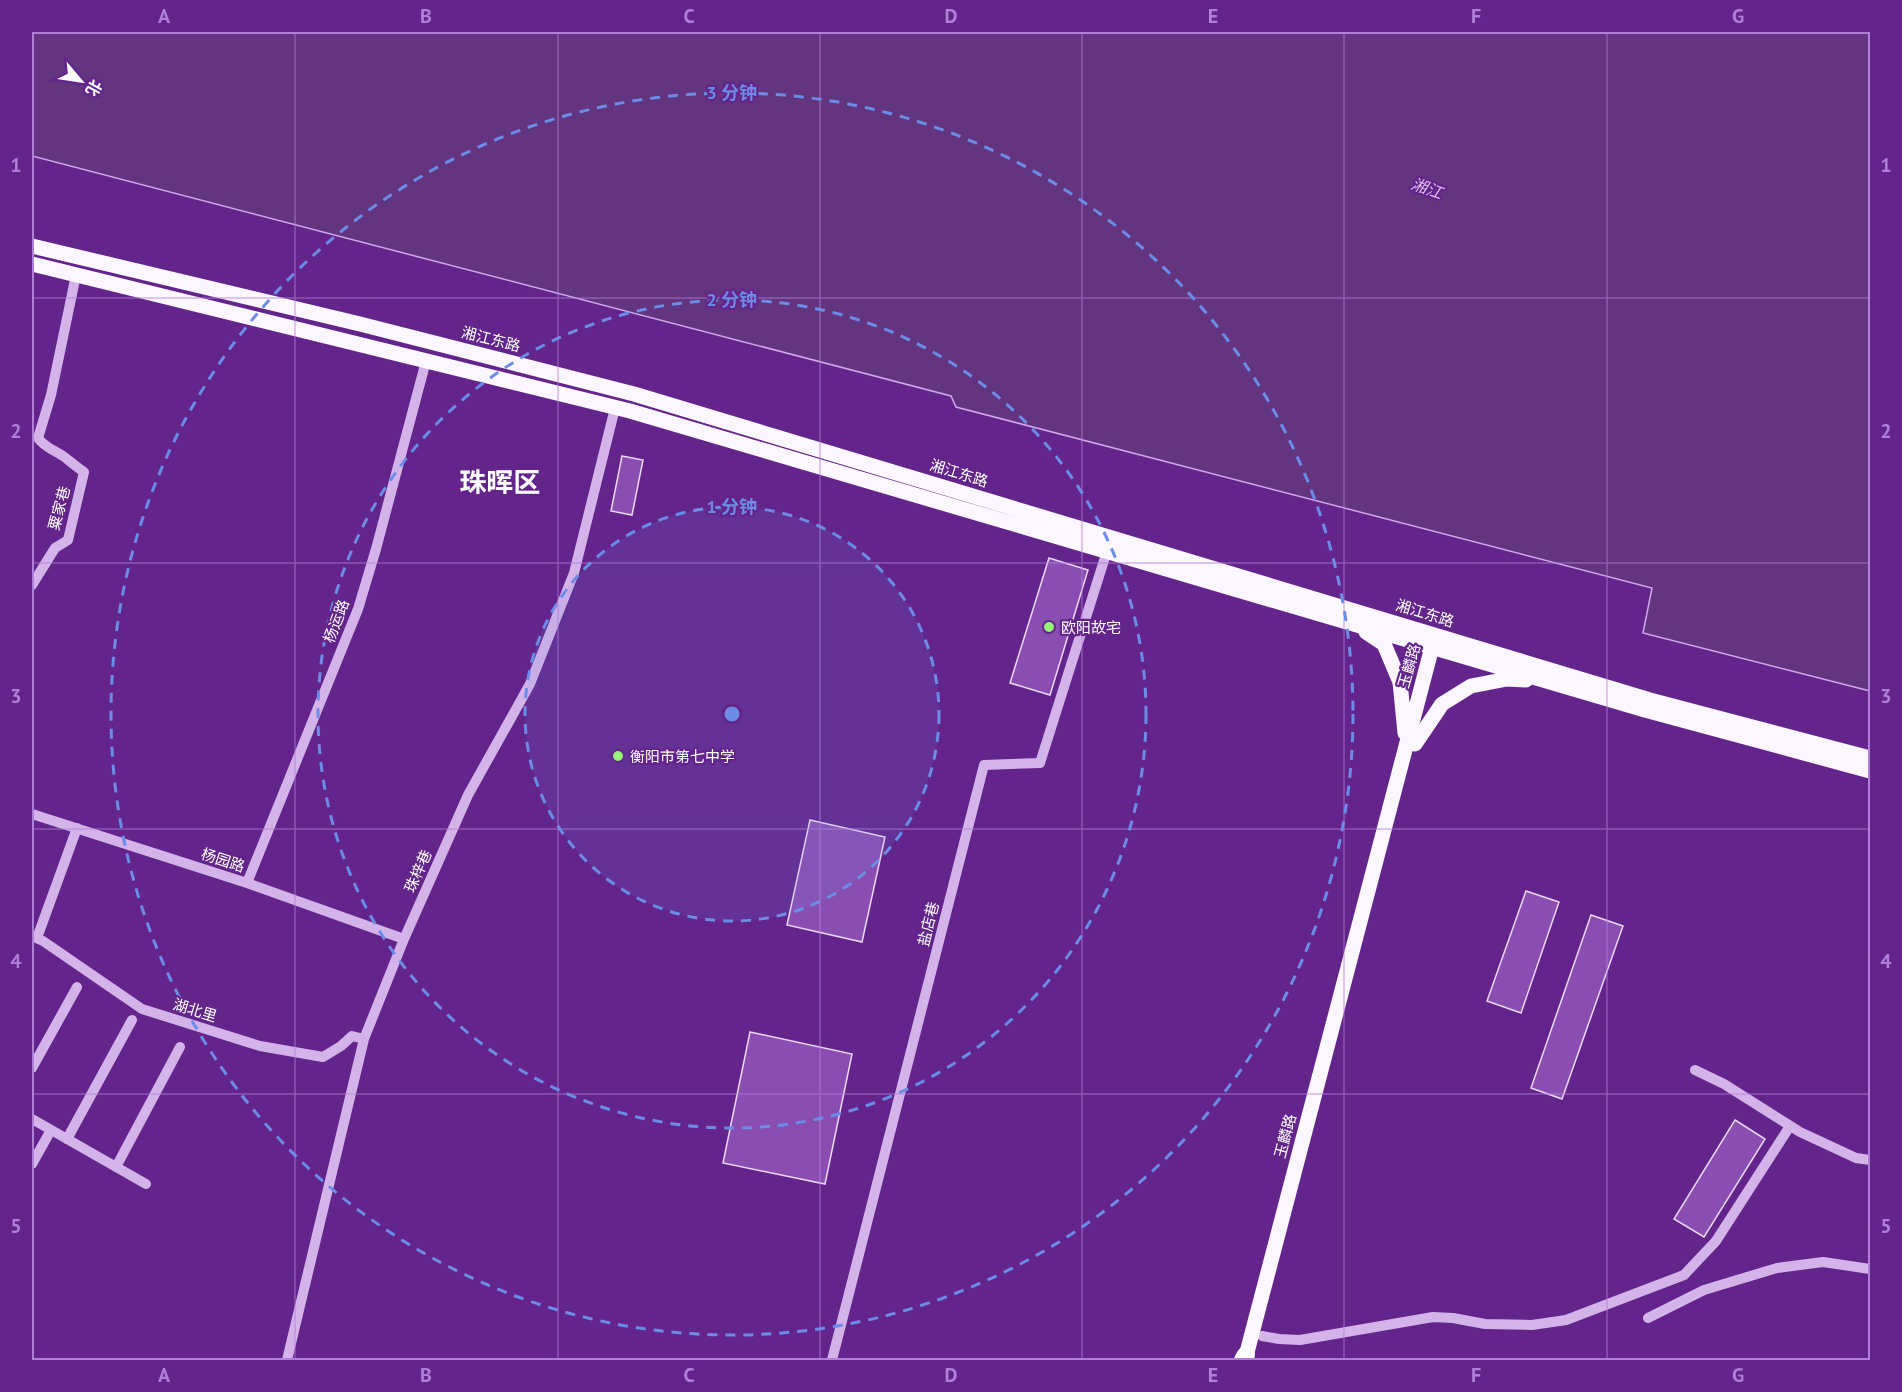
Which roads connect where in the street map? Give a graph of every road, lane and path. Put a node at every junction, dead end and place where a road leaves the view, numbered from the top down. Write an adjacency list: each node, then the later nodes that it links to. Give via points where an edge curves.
1 (32, 246): 9 (main road, 湘江东路, via 634,394)
2 (32, 264): 3 (main road, 湘江东路)
3 (76, 275): 4 (main road, 湘江东路); 7 (street, 粟家巷, via 38,438 84,472 68,540 55,548)
4 (426, 361): 5 (main road, 湘江东路); 16 (street, 杨运路, via 358,609)
5 (615, 408): 6 (main road, 湘江东路); 17 (street, 珠梓巷, via 570,585 530,684 468,795)
6 (1107, 551): 8 (main road, 湘江东路); 38 (street, 盐店巷, via 1040,763 984,765)
7 (32, 585)
8 (1353, 624): 9 (main road, 湘江东路); 11 (main road, via 1384,644 1400,682)
9 (1437, 644): 10 (main road, 湘江东路); 11 (main road, 玉麟路); 12 (main road, 湘江东路)
10 (1546, 680): 11 (main road, via 1507,680 1471,686 1442,704); 13 (main road, 湘江东路)
11 (1411, 744): 35 (main road, 玉麟路); 36 (main road, 玉麟路)
12 (1870, 758)
13 (1870, 771)
14 (32, 814): 15 (street, 杨园路)
15 (77, 828): 16 (street, 杨园路); 18 (street)
16 (247, 883): 17 (street, 杨园路)
17 (404, 939): 21 (street, 珠梓巷)
18 (33, 940): 21 (street, 湖北里, via 142,1010 260,1046 323,1057 352,1036)
19 (77, 987): 23 (street)
20 (132, 1020): 28 (street)
21 (364, 1039): 37 (street, 珠梓巷)
22 (180, 1047): 31 (street)
23 (32, 1068)
24 (1695, 1070): 26 (street)
25 (32, 1119): 27 (street)
26 (1791, 1126): 29 (street, via 1856,1158); 35 (street, via 1716,1241 1684,1275 1566,1320 1532,1325 1432,1317 1300,1340)
27 (51, 1130): 28 (street); 30 (street)
28 (67, 1139): 31 (street)
29 (1870, 1160)
30 (32, 1164)
31 (116, 1167): 32 (street)
32 (146, 1184)
33 (1870, 1269): 34 (street, via 1823,1263 1777,1268 1704,1290)
34 (1648, 1318)
35 (1262, 1336): 36 (main road, 玉麟路)
36 (1250, 1359)
37 (287, 1360)
38 (832, 1360)

